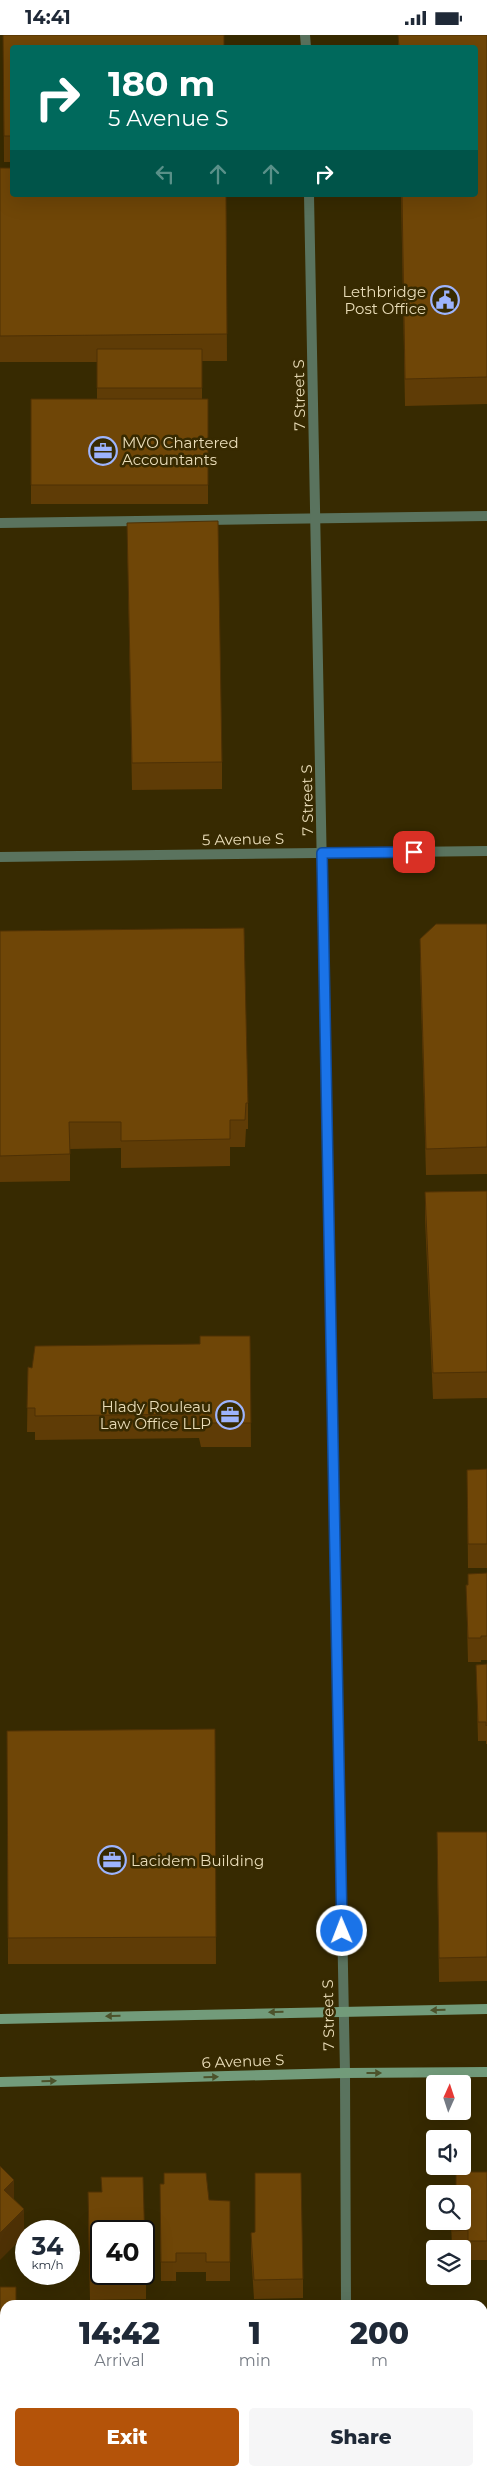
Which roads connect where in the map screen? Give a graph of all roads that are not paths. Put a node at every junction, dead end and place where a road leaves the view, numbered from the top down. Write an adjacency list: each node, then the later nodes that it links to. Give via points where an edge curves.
1 (309, 197): 3 (street, 7 Street S)
2 (487, 516): 3 (street)
3 (317, 519): 4 (street); 6 (street, 7 Street S)
4 (0, 523)
5 (487, 851): 6 (street, 5 Avenue S)
6 (322, 853): 7 (street, 5 Avenue S); 9 (street, 7 Street S)
7 (0, 857)
8 (487, 2009): 9 (main road, one-way to 9)
9 (343, 2011): 10 (main road, one-way to 10); 11 (street, 7 Street S)
10 (0, 2019)
11 (345, 2073): 12 (main road, 6 Avenue S, one-way to 12); 13 (main road, 6 Avenue S, one-way to 11); 14 (street, 7 Street S)
12 (487, 2073)
13 (0, 2082)
14 (346, 2300)

